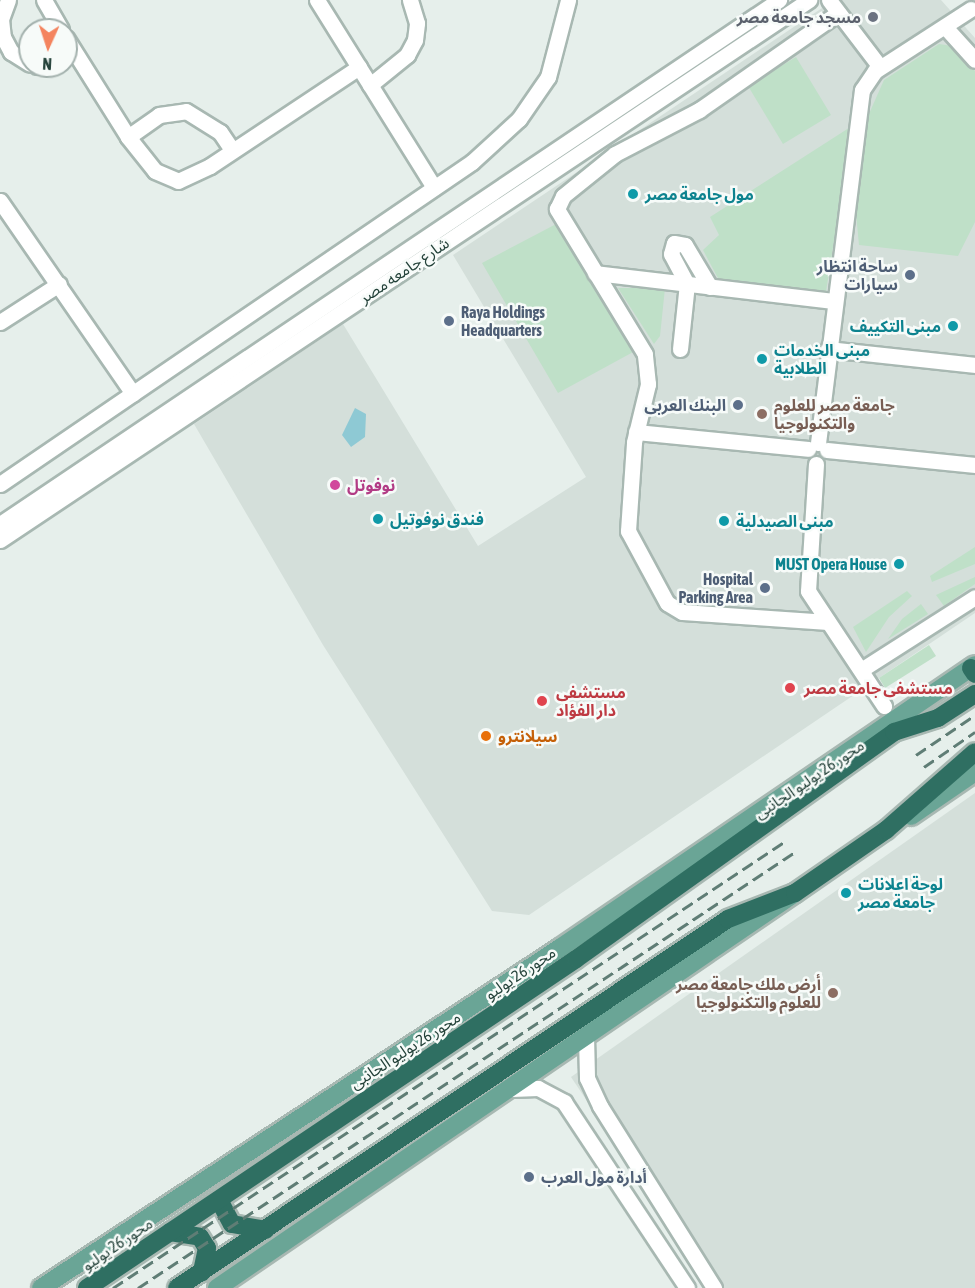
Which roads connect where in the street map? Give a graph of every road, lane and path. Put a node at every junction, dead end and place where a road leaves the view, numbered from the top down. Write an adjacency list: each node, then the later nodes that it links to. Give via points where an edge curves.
1 (8, 0): 13 (street, via 1,19 3,37)
2 (44, 0): 11 (street)
3 (316, 0): 15 (street)
4 (410, 0): 18 (street, via 416,10 415,40 407,55)
5 (568, 0): 21 (street, via 548,77 533,101 493,144)
6 (779, 0): 37 (street, شارع جامعه مصر)
7 (809, 0): 38 (street, شارع جامعه مصر)
8 (829, 0): 10 (street)
9 (969, 8): 12 (street)
10 (838, 13): 16 (street); 23 (street, via 699,110 615,154 559,200 558,214)
11 (54, 18)
12 (946, 28): 14 (street); 16 (street)
13 (18, 56)
14 (975, 60)
15 (359, 67): 18 (street); 20 (street)
16 (880, 67): 27 (street, via 865,83 857,112)
17 (78, 68): 19 (street)
18 (370, 85): 21 (street)
19 (128, 137): 20 (street, via 159,115 186,111 220,132); 20 (street, via 155,171 178,181)
20 (232, 150)
21 (434, 187): 32 (street)
22 (0, 201): 24 (street)
23 (595, 273): 25 (street); 33 (street, via 645,354 648,384)
24 (59, 284): 28 (street); 32 (street)
25 (687, 284): 26 (street); 26 (street, via 672,254 674,243 685,245); 30 (street)
26 (710, 286): 27 (street)
27 (832, 301): 29 (street)
28 (0, 322)
29 (828, 348): 31 (street); 34 (street)
30 (680, 349)
31 (975, 364)
32 (133, 394): 36 (street)
33 (636, 432): 34 (street); 40 (street, via 628,531 673,609)
34 (818, 447): 35 (street); 40 (street, via 824,461 816,464 805,577)
35 (975, 465)
36 (0, 484)
37 (0, 524)
38 (0, 540)
39 (975, 597): 42 (street)
40 (828, 622): 42 (street)
41 (974, 669): 47 (main road, محور 26 يوليو الجانبى)
42 (861, 670): 44 (street)
43 (975, 694): 47 (highway, محور 26 يوليو, via 938,718 894,732)
44 (884, 706)
45 (975, 752): 48 (highway)
46 (975, 772): 48 (main road)
47 (772, 811): 52 (highway, محور 26 يوليو, via 576,959); 56 (main road, محور 26 يوليو الجانبى)
48 (886, 830): 49 (highway)
49 (795, 893): 50 (main road); 53 (highway, via 728,919)
50 (586, 1036): 51 (main road); 61 (street, via 587,1078 600,1106)
51 (511, 1089): 59 (main road); 60 (street, via 538,1088 564,1102)
52 (219, 1200): 53 (highway, via 232,1224); 54 (highway, محور 26 يوليو)
53 (266, 1230): 55 (highway)
54 (170, 1232): 55 (highway, via 188,1231 205,1242); 57 (highway, محور 26 يوليو)
55 (202, 1272): 58 (highway)
56 (41, 1288)
57 (87, 1288)
58 (177, 1288)
59 (217, 1288)
60 (687, 1288)
61 (714, 1288)

